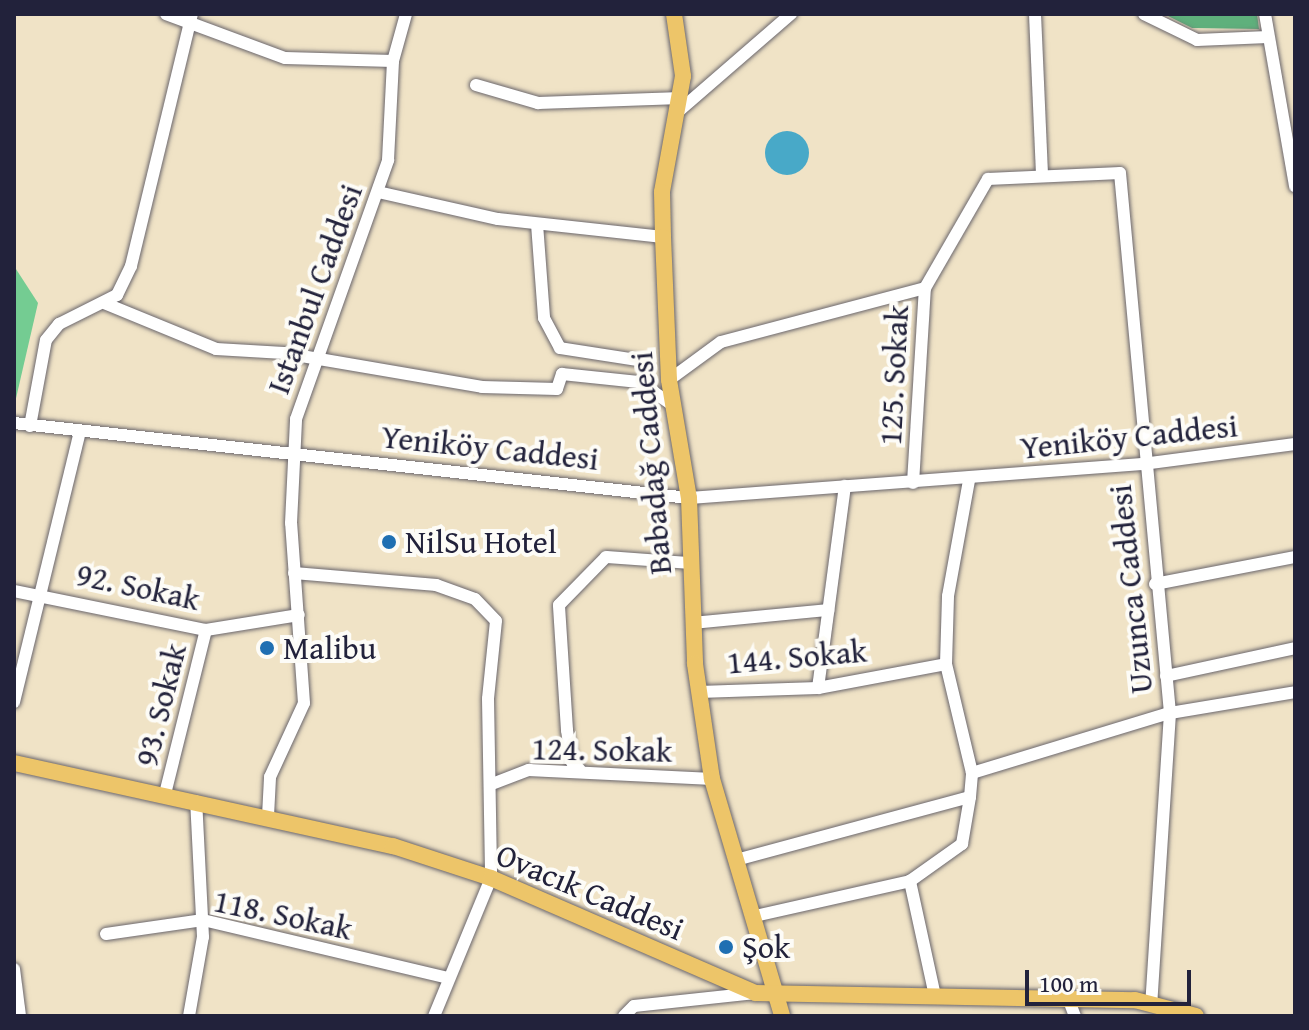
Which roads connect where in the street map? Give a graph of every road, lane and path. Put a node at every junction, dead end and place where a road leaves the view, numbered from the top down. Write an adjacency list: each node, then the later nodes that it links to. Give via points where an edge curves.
1 (166, 14): 8 (street)
2 (406, 14): 10 (street, Istanbul Caddesi)
3 (674, 14): 12 (main road, Babadağ Caddesi)
4 (791, 14): 12 (street)
5 (1035, 14): 15 (street)
6 (1144, 14): 9 (street, via 1197,40)
7 (1265, 14): 9 (street)
8 (190, 19): 10 (street, via 285,58); 21 (street, via 131,266)
9 (1268, 37): 13 (street)
10 (393, 61): 17 (street, Istanbul Caddesi, via 393,121)
11 (476, 85): 12 (street, via 538,103)
12 (681, 104): 19 (main road, Babadağ Caddesi, via 662,192)
13 (1293, 167): 16 (street)
14 (1120, 173): 15 (street, 125. Sokak); 31 (street, Uzunca Caddesi)
15 (1042, 174): 20 (street, 125. Sokak, via 988,179)
16 (1295, 186)
17 (378, 192): 18 (street); 22 (street, Istanbul Caddesi)
18 (537, 224): 19 (street); 23 (street, via 544,318 560,348)
19 (663, 237): 24 (main road, Babadağ Caddesi)
20 (925, 288): 24 (street, via 721,342); 33 (street, 125. Sokak)
21 (104, 303): 22 (street, via 216,349); 27 (street, via 59,324 46,340)
22 (315, 357): 25 (street, via 482,387 557,389 562,374 639,382); 30 (street, Istanbul Caddesi, via 296,419)
23 (643, 361)
24 (669, 380): 25 (main road, Babadağ Caddesi)
25 (674, 406): 35 (main road, Babadağ Caddesi)
26 (14, 423): 27 (street, Yeniköy Caddesi)
27 (30, 426): 28 (street, Yeniköy Caddesi)
28 (80, 432): 30 (street, Yeniköy Caddesi); 41 (street)
29 (1295, 444): 31 (street, Yeniköy Caddesi)
30 (297, 455): 35 (street, Yeniköy Caddesi); 38 (street, Istanbul Caddesi)
31 (1143, 464): 32 (street, Yeniköy Caddesi); 39 (street, Uzunca Caddesi)
32 (969, 480): 33 (street, Yeniköy Caddesi); 47 (street, via 948,596)
33 (913, 483): 34 (street, Yeniköy Caddesi)
34 (845, 486): 35 (street, Yeniköy Caddesi); 42 (street)
35 (689, 498): 37 (main road, Babadağ Caddesi)
36 (1295, 557): 39 (street)
37 (689, 563): 44 (main road, Babadağ Caddesi); 55 (street, via 606,557 559,605 567,730)
38 (294, 573): 43 (street, Istanbul Caddesi); 58 (street, via 436,585 492,610)
39 (1155, 584): 48 (street, Uzunca Caddesi)
40 (14, 591): 41 (street, 92. Sokak)
41 (40, 592): 45 (street, 92. Sokak); 52 (street)
42 (828, 610): 44 (street); 49 (street)
43 (299, 615): 45 (street, 92. Sokak); 62 (street, Istanbul Caddesi, via 296,661 304,703 270,777)
44 (693, 623): 50 (main road, Babadağ Caddesi)
45 (206, 630): 59 (street, 93. Sokak)
46 (1295, 648): 48 (street)
47 (946, 664): 49 (street, 144. Sokak); 56 (street)
48 (1166, 676): 53 (street, Uzunca Caddesi)
49 (818, 688): 50 (street, 144. Sokak)
50 (699, 692): 57 (main road, Babadağ Caddesi)
51 (1295, 692): 53 (street)
52 (14, 702)
53 (1170, 713): 56 (street); 75 (street, Uzunca Caddesi)
54 (14, 763): 59 (main road, Ovacık Caddesi)
55 (580, 770): 57 (street, 124. Sokak); 58 (street, 124. Sokak, via 529,770)
56 (972, 773): 60 (street)
57 (712, 779): 63 (main road, Babadağ Caddesi)
58 (492, 784): 64 (street)
59 (165, 794): 61 (main road, Ovacık Caddesi)
60 (970, 797): 63 (street); 65 (street, via 962,844)
61 (196, 801): 62 (main road, Ovacık Caddesi); 67 (street)
62 (268, 816): 64 (main road, Ovacık Caddesi)
63 (736, 860): 66 (main road, Babadağ Caddesi)
64 (491, 878): 70 (street); 71 (main road, Ovacık Caddesi)
65 (910, 881): 66 (street); 73 (street)
66 (755, 916): 72 (main road, Babadağ Caddesi)
67 (203, 920): 68 (street, 118. Sokak); 70 (street, 118. Sokak); 77 (street, via 201,972)
68 (106, 934)
69 (14, 969): 76 (street)
70 (448, 978): 78 (street)
71 (755, 993): 72 (main road, Ovacık Caddesi); 79 (street, via 634,1006)
72 (777, 996): 73 (main road, Ovacık Caddesi); 80 (main road, Babadağ Caddesi)
73 (935, 996): 74 (main road, Ovacık Caddesi)
74 (1068, 998): 75 (main road, Ovacık Caddesi); 81 (street)
75 (1151, 1003): 82 (main road, Ovacık Caddesi)
76 (20, 1016)
77 (189, 1016)
78 (434, 1016)
79 (624, 1016)
80 (782, 1016)
81 (1075, 1016)
82 (1196, 1016)

